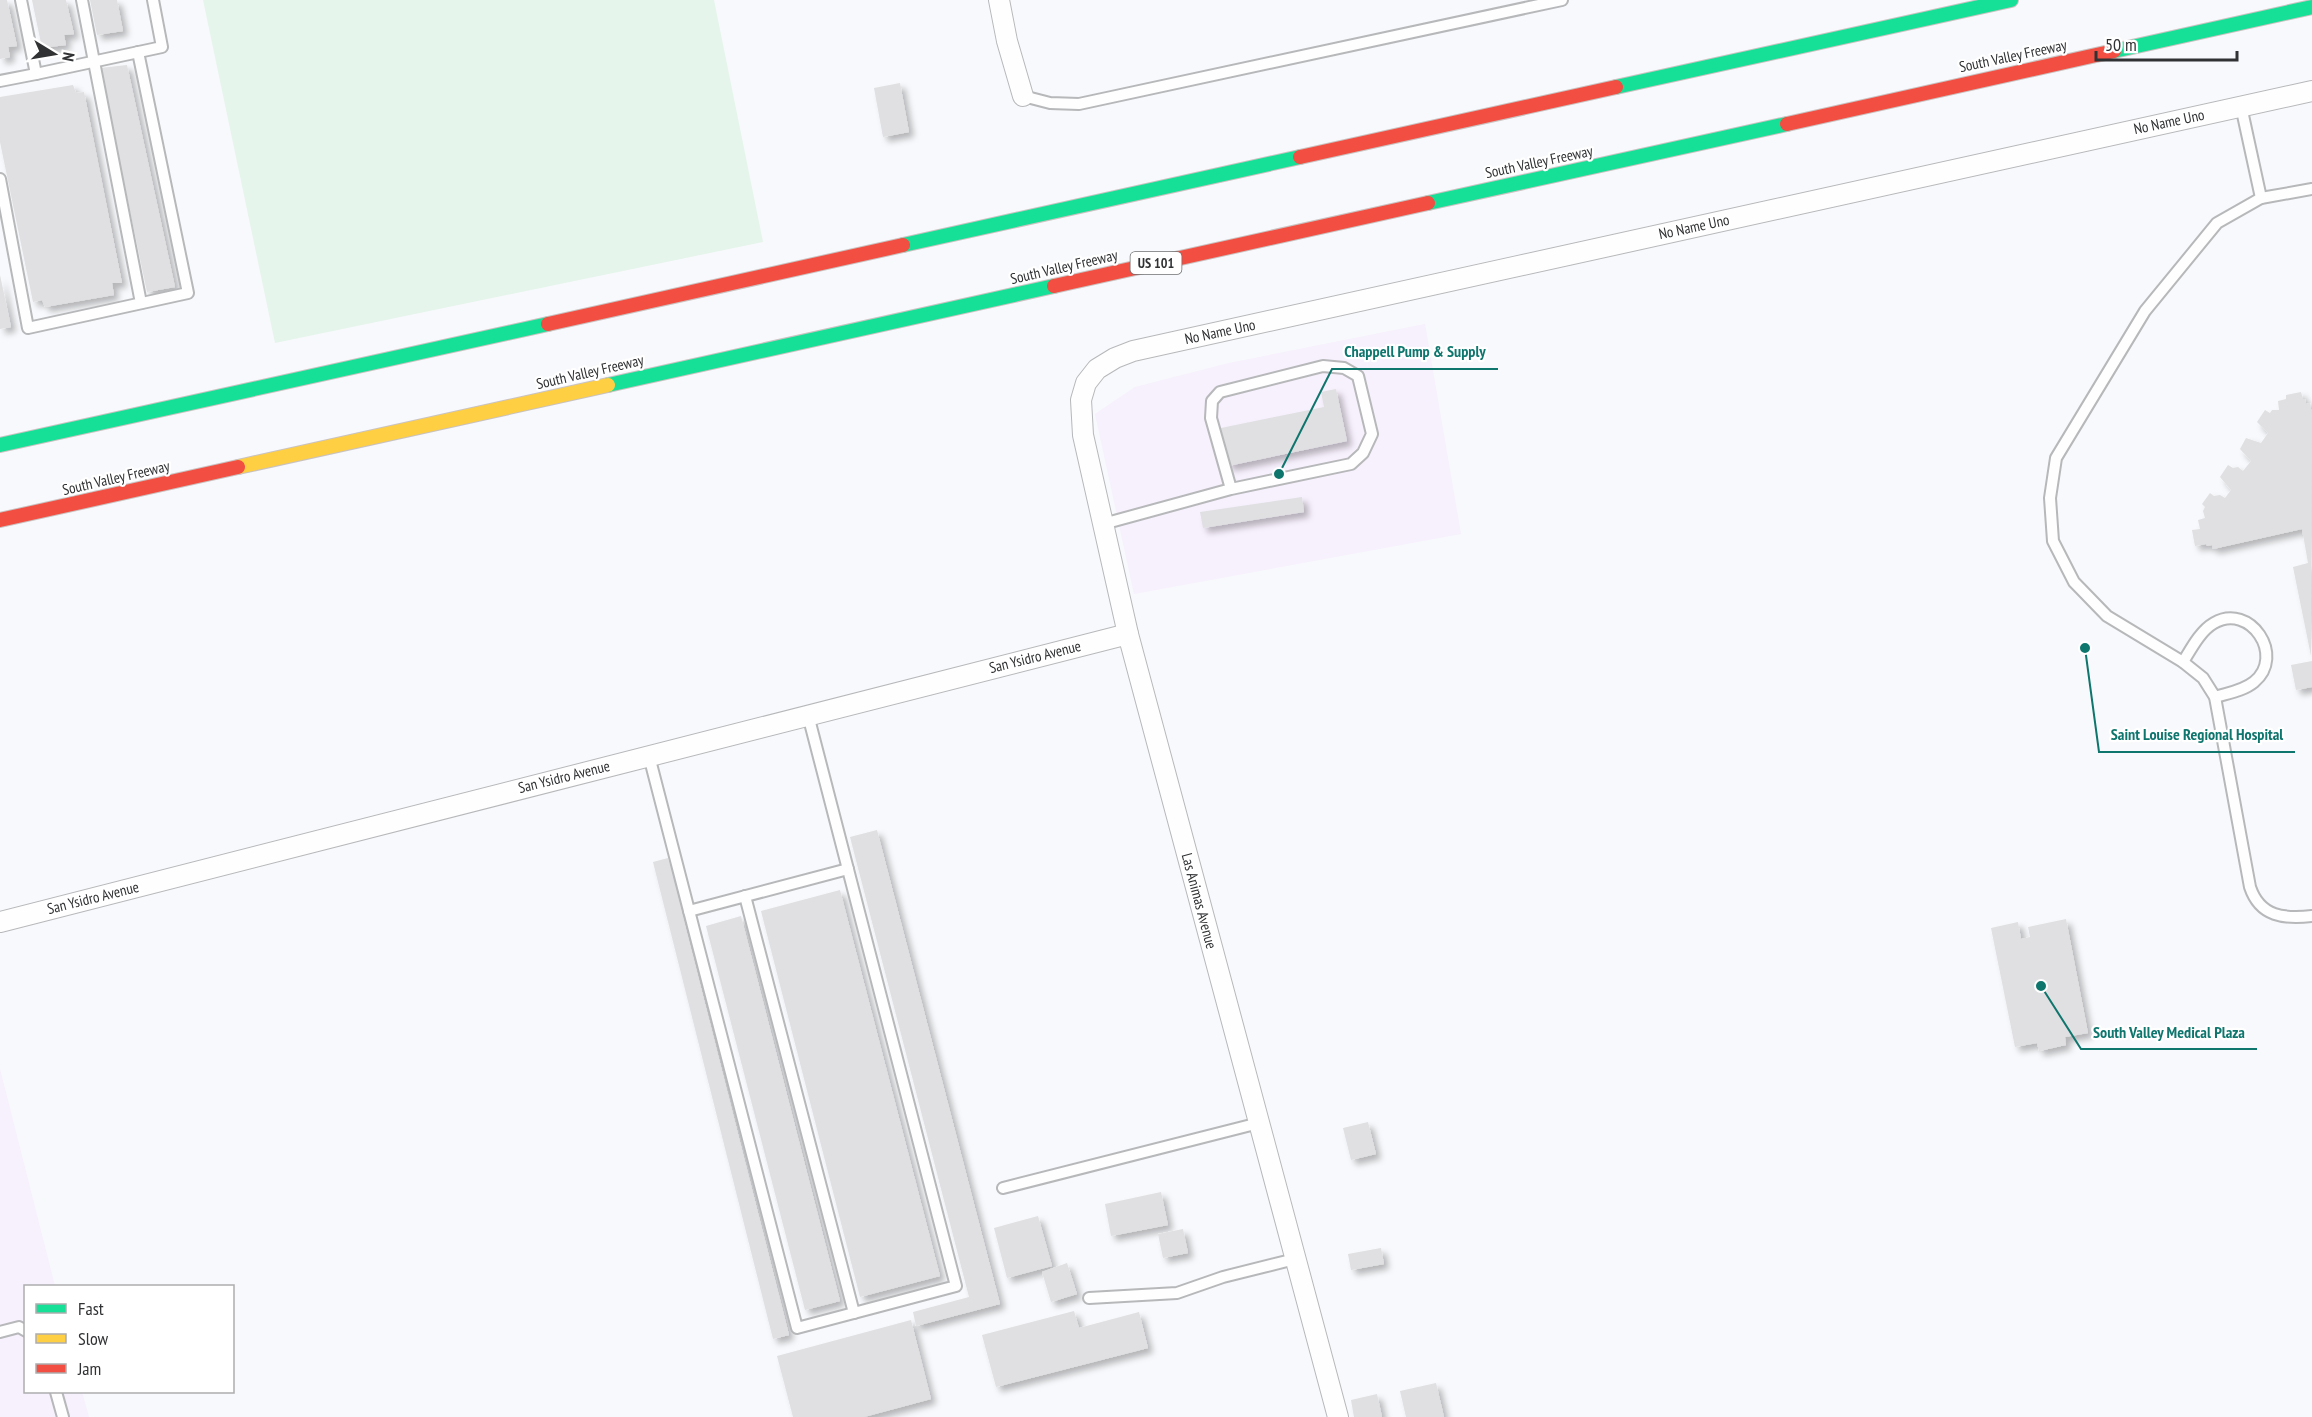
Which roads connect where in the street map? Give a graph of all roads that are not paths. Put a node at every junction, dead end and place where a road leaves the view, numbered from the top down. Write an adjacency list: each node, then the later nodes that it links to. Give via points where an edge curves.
1 (21, 0): 10 (lane)
2 (81, 0): 9 (lane)
3 (153, 0): 8 (lane, via 162,47)
4 (999, 0): 13 (street)
5 (1562, 0): 13 (lane, via 1079,104 1050,103)
6 (2011, 0): 20 (highway)
7 (2312, 7): 22 (highway, South Valley Freeway / US 101)
8 (138, 52): 9 (lane); 18 (lane, via 188,293)
9 (94, 62): 10 (lane); 18 (lane)
10 (36, 74): 11 (lane)
11 (0, 81)
12 (2312, 91): 14 (street, No Name Uno)
13 (1023, 96)
14 (2241, 106): 17 (lane); 19 (street, No Name Uno, via 1133,351 1096,369)
15 (0, 179): 18 (lane, via 28,328)
16 (2312, 189): 17 (lane)
17 (2261, 198): 25 (lane, via 2217,223 2145,311 2056,458 2050,498 2053,541 2074,582 2107,616)
18 (141, 303)
19 (1086, 383): 23 (street, Las Animas Avenue, via 1081,400 1083,435)
20 (0, 445)
21 (1231, 489): 21 (lane, via 1351,464 1363,453 1372,434 1358,376 1344,368 1323,366 1220,392 1212,401 1211,418); 23 (lane)
22 (0, 520)
23 (1103, 524): 24 (street, Las Animas Avenue)
24 (1128, 634): 27 (street, San Ysidro Avenue); 34 (street, Las Animas Avenue)
25 (2182, 663): 26 (lane, via 2203,678); 26 (lane, via 2204,630 2215,622 2227,618 2240,620 2261,634 2267,659 2263,672 2244,689)
26 (2215, 697): 32 (lane, via 2254,900 2269,913 2290,918)
27 (808, 715): 28 (street, San Ysidro Avenue); 29 (lane)
28 (649, 756): 31 (lane); 33 (street, San Ysidro Avenue)
29 (848, 869): 30 (lane); 38 (lane, via 956,1286)
30 (745, 896): 31 (lane); 38 (lane)
31 (689, 911): 38 (lane, via 796,1328)
32 (2312, 916)
33 (0, 922)
34 (1259, 1122): 35 (lane); 36 (street, Las Animas Avenue)
35 (1003, 1188)
36 (1295, 1259): 37 (lane, via 1177,1293); 43 (street, Las Animas Avenue)
37 (1089, 1298)
38 (854, 1313)
39 (24, 1330): 40 (lane, via 19,1327)
40 (0, 1332)
41 (56, 1393): 42 (lane)
42 (63, 1417)
43 (1338, 1417)

